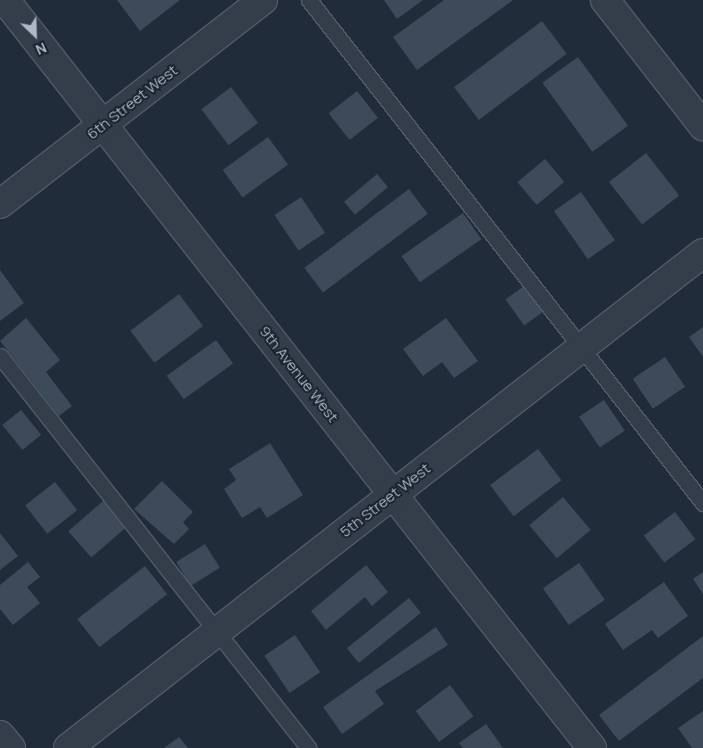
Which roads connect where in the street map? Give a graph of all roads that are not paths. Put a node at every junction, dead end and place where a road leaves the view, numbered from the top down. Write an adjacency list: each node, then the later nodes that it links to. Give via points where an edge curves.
1 (5, 0): 5 (street, 9th Avenue West)
2 (263, 0): 5 (street, 6th Street West)
3 (309, 0): 9 (lane)
4 (605, 0): 6 (street)
5 (102, 125): 7 (street, 6th Street West); 11 (street, 9th Avenue West)
6 (703, 126)
7 (0, 204)
8 (703, 253): 9 (street, 5th Street West)
9 (583, 346): 11 (street, 5th Street West); 12 (lane)
10 (0, 356): 13 (lane)
11 (394, 494): 13 (street, 5th Street West); 18 (street, 9th Avenue West)
12 (703, 503)
13 (217, 632): 16 (street, 5th Street West); 17 (lane)
14 (0, 734): 15 (street)
15 (11, 748)
16 (68, 748)
17 (308, 748)
18 (592, 748)

